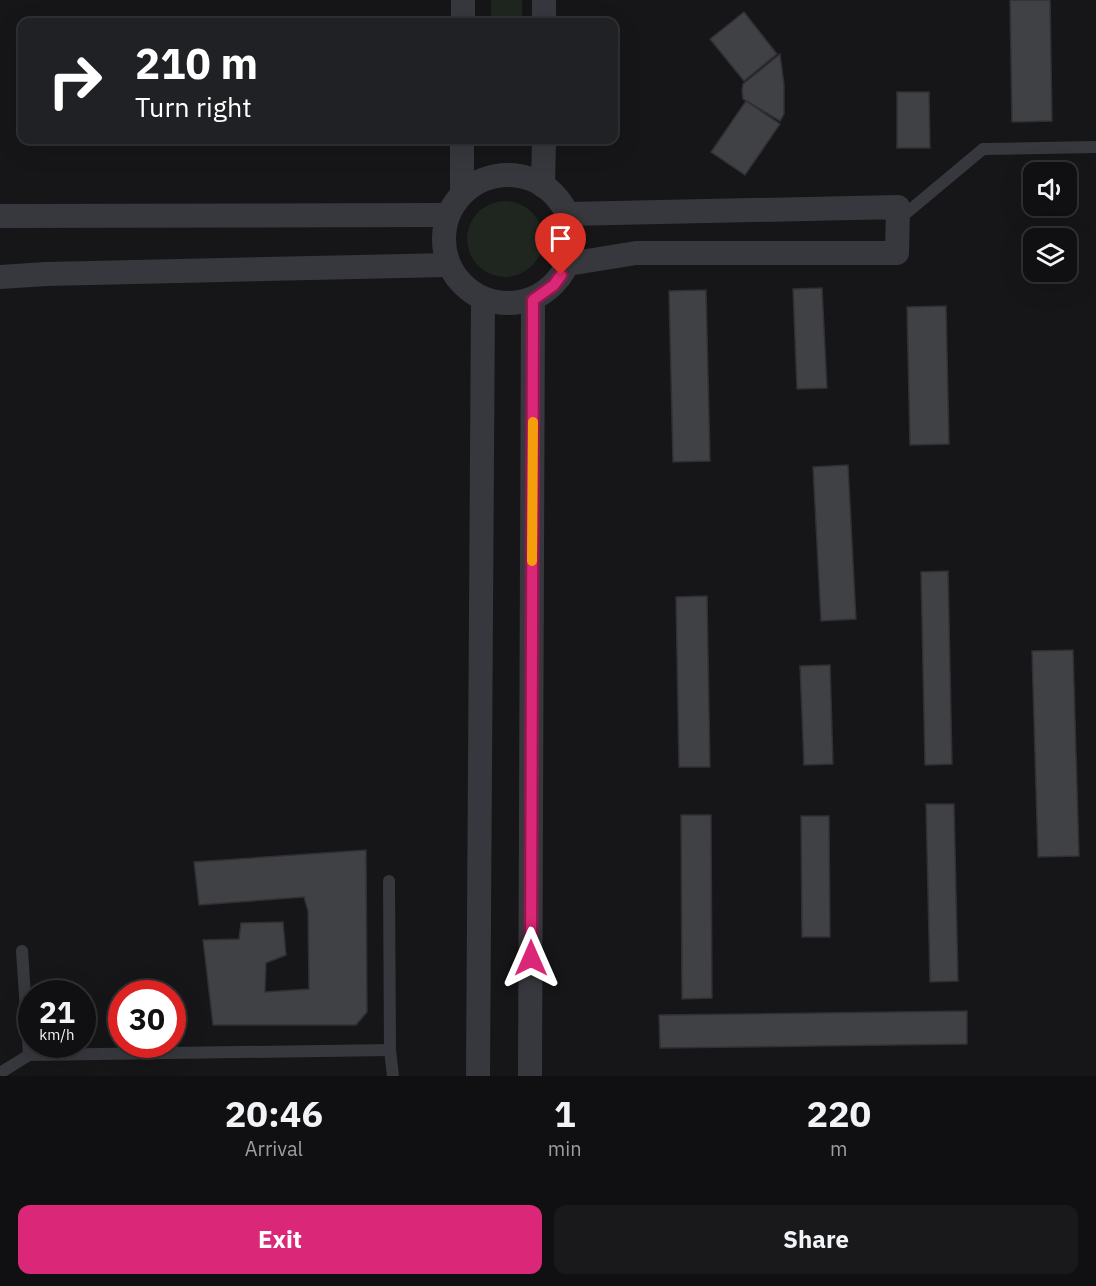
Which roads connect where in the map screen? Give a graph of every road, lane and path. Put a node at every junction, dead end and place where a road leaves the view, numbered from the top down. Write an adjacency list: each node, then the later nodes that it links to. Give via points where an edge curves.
1 (463, 0): 3 (street)
2 (544, 0): 4 (street)
3 (463, 18)
4 (544, 18)
5 (462, 144): 9 (street)
6 (543, 144): 8 (street)
7 (1096, 147): 13 (lane, via 983,149)
8 (543, 186): 9 (street, via 533,179 508,174 483,179); 10 (street, via 554,193)
9 (462, 193): 11 (street)
10 (568, 214): 13 (street, via 898,207); 14 (street, via 573,239)
11 (448, 215): 12 (street); 15 (street, via 443,240)
12 (0, 216)
13 (898, 221): 14 (street, via 897,253 636,253)
14 (568, 264): 18 (street, via 554,285)
15 (448, 265): 16 (street); 17 (street, via 462,286)
16 (0, 277)
17 (483, 300): 18 (street, via 508,305); 27 (street)
18 (533, 300): 28 (street)
19 (389, 880): 22 (lane)
20 (22, 951): 21 (lane)
21 (24, 980)
22 (390, 1050): 23 (lane); 26 (lane)
23 (96, 1054)
24 (24, 1058): 25 (lane)
25 (0, 1073)
26 (393, 1076)
27 (478, 1076)
28 (530, 1076)

